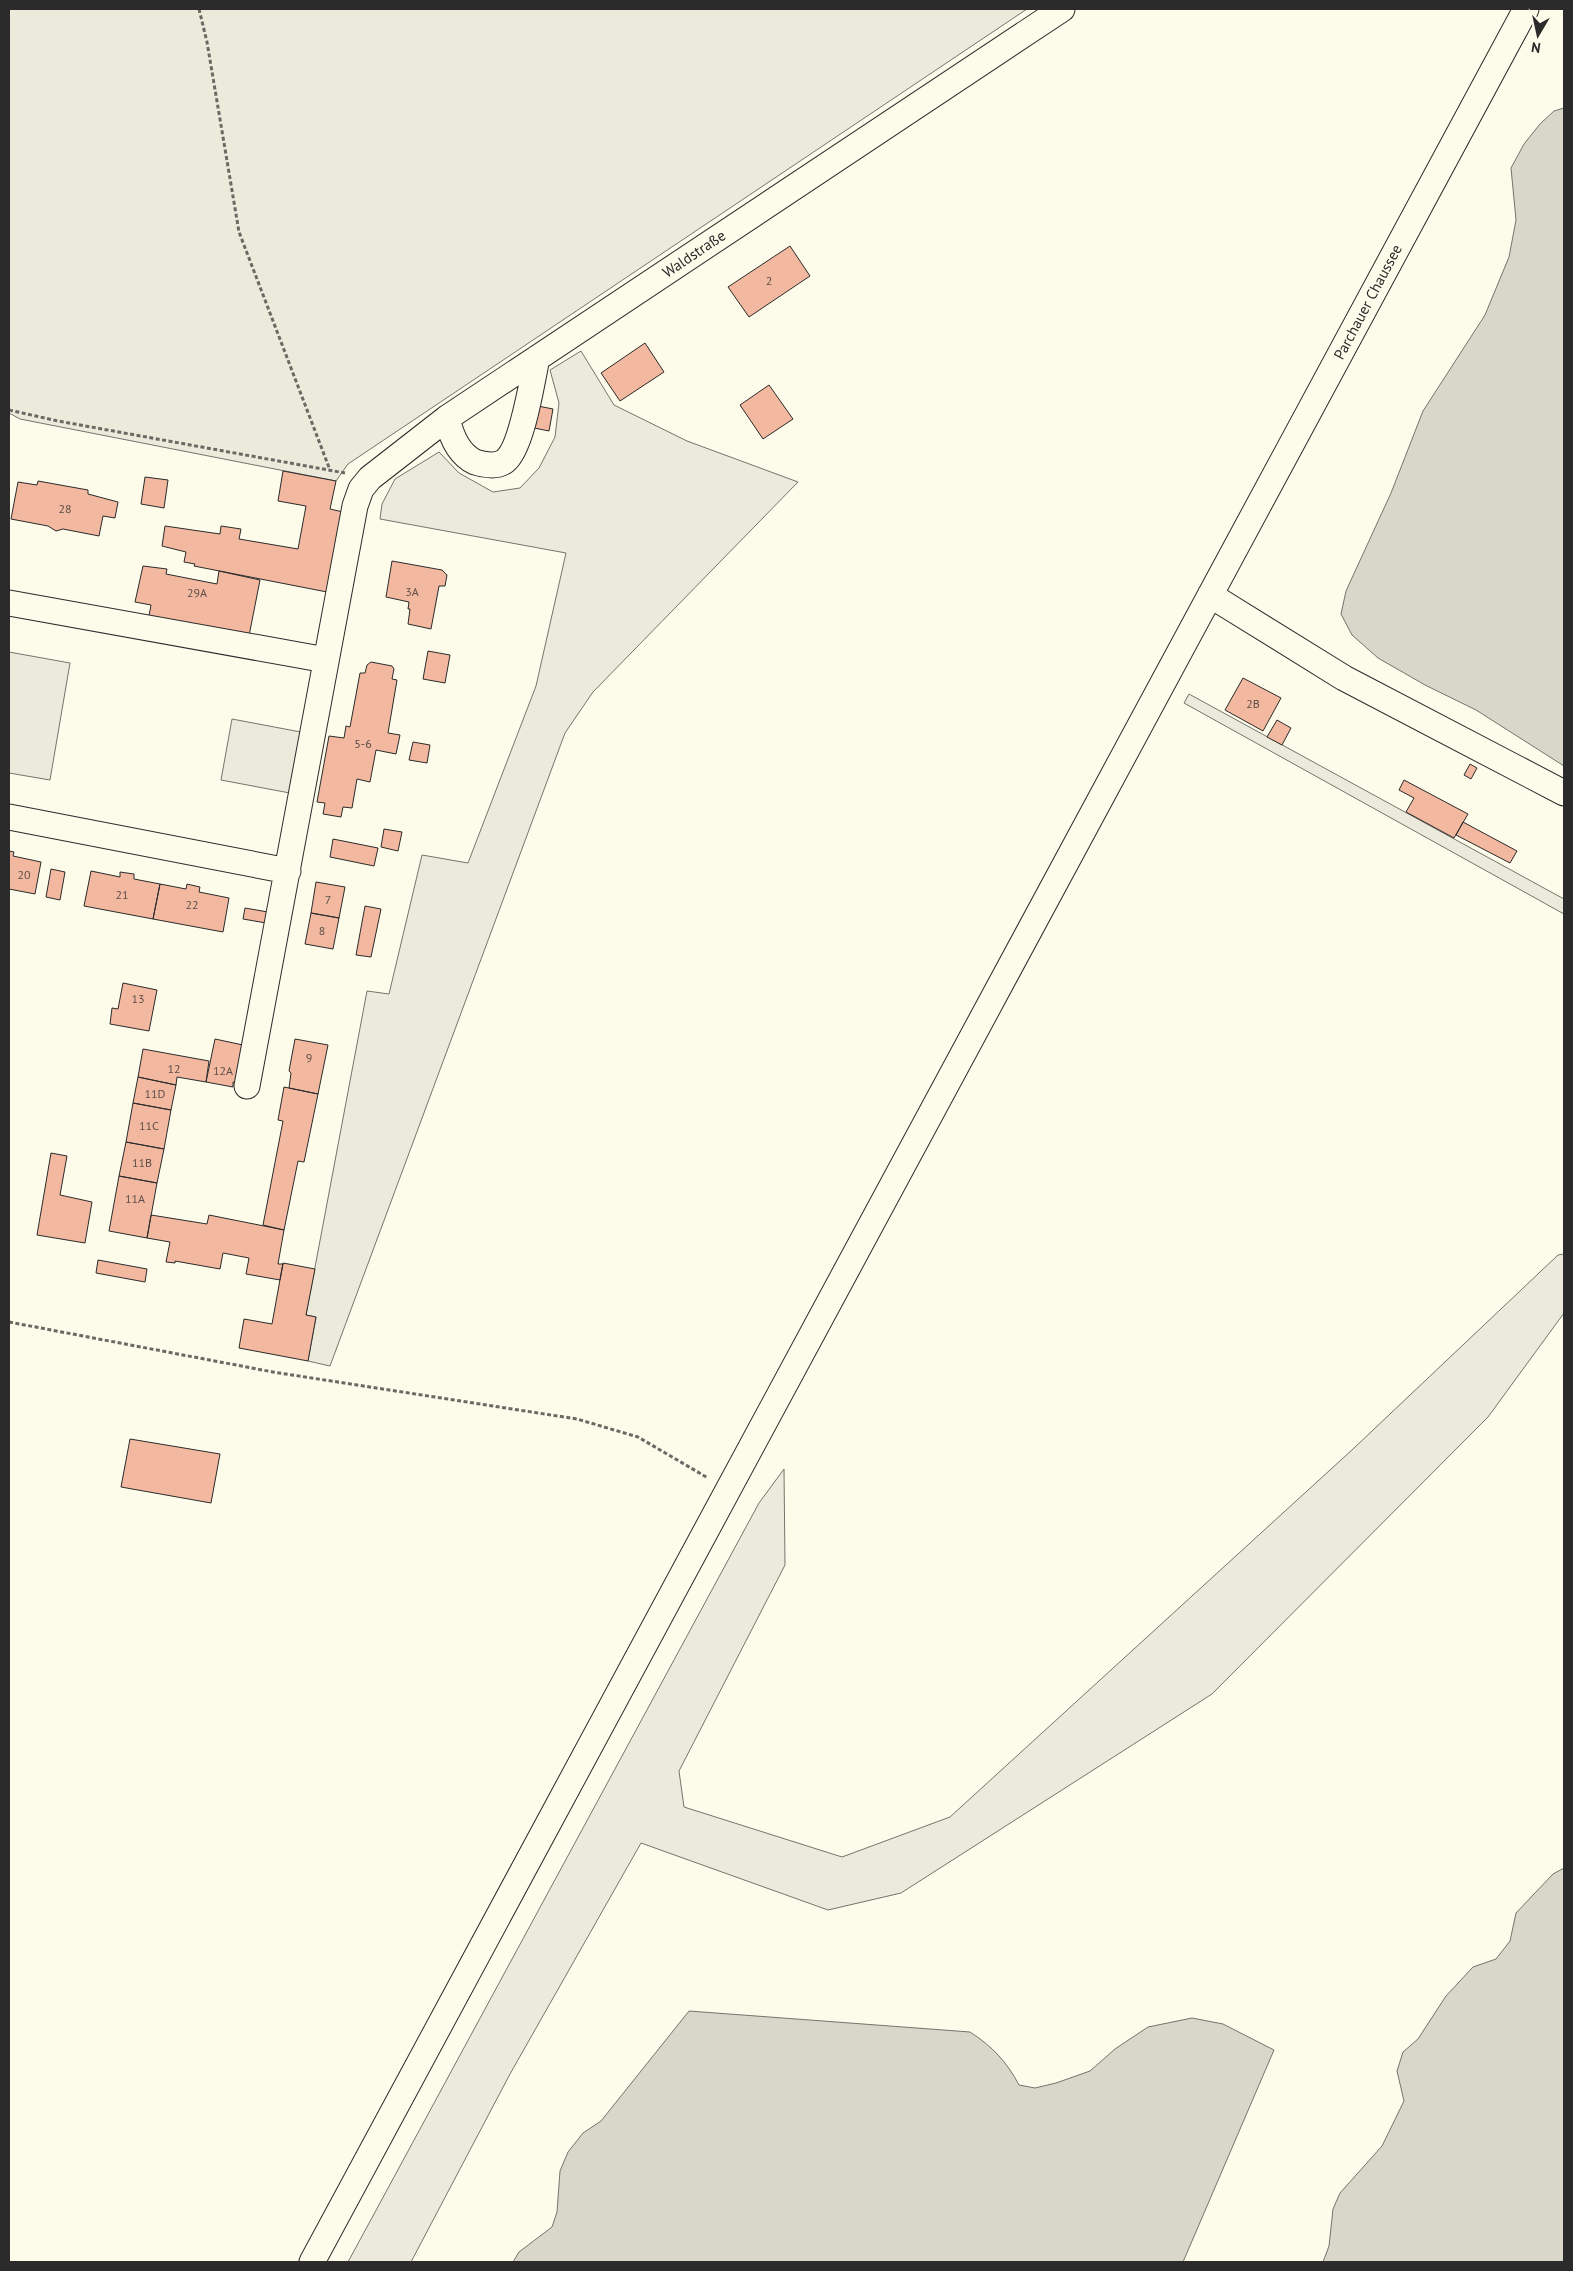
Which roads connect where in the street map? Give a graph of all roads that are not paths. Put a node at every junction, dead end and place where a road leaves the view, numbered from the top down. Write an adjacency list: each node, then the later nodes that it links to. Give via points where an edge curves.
1 (1062, 9): 3 (street, Waldstraße)
2 (1526, 9): 5 (street, Parchauer Chaussee)
3 (537, 358): 4 (street, Waldstraße); 4 (street, via 519,437 504,461 483,465 470,459 450,435)
4 (447, 418): 7 (street, Waldstraße, via 370,478 357,500)
5 (1210, 595): 8 (street, via 1344,678); 12 (street, Parchauer Chaussee)
6 (9, 603): 7 (street)
7 (326, 660): 10 (street, Waldstraße)
8 (1564, 793)
9 (9, 817): 10 (street)
10 (288, 870): 11 (street, Waldstraße)
11 (246, 1086)
12 (312, 2262)

